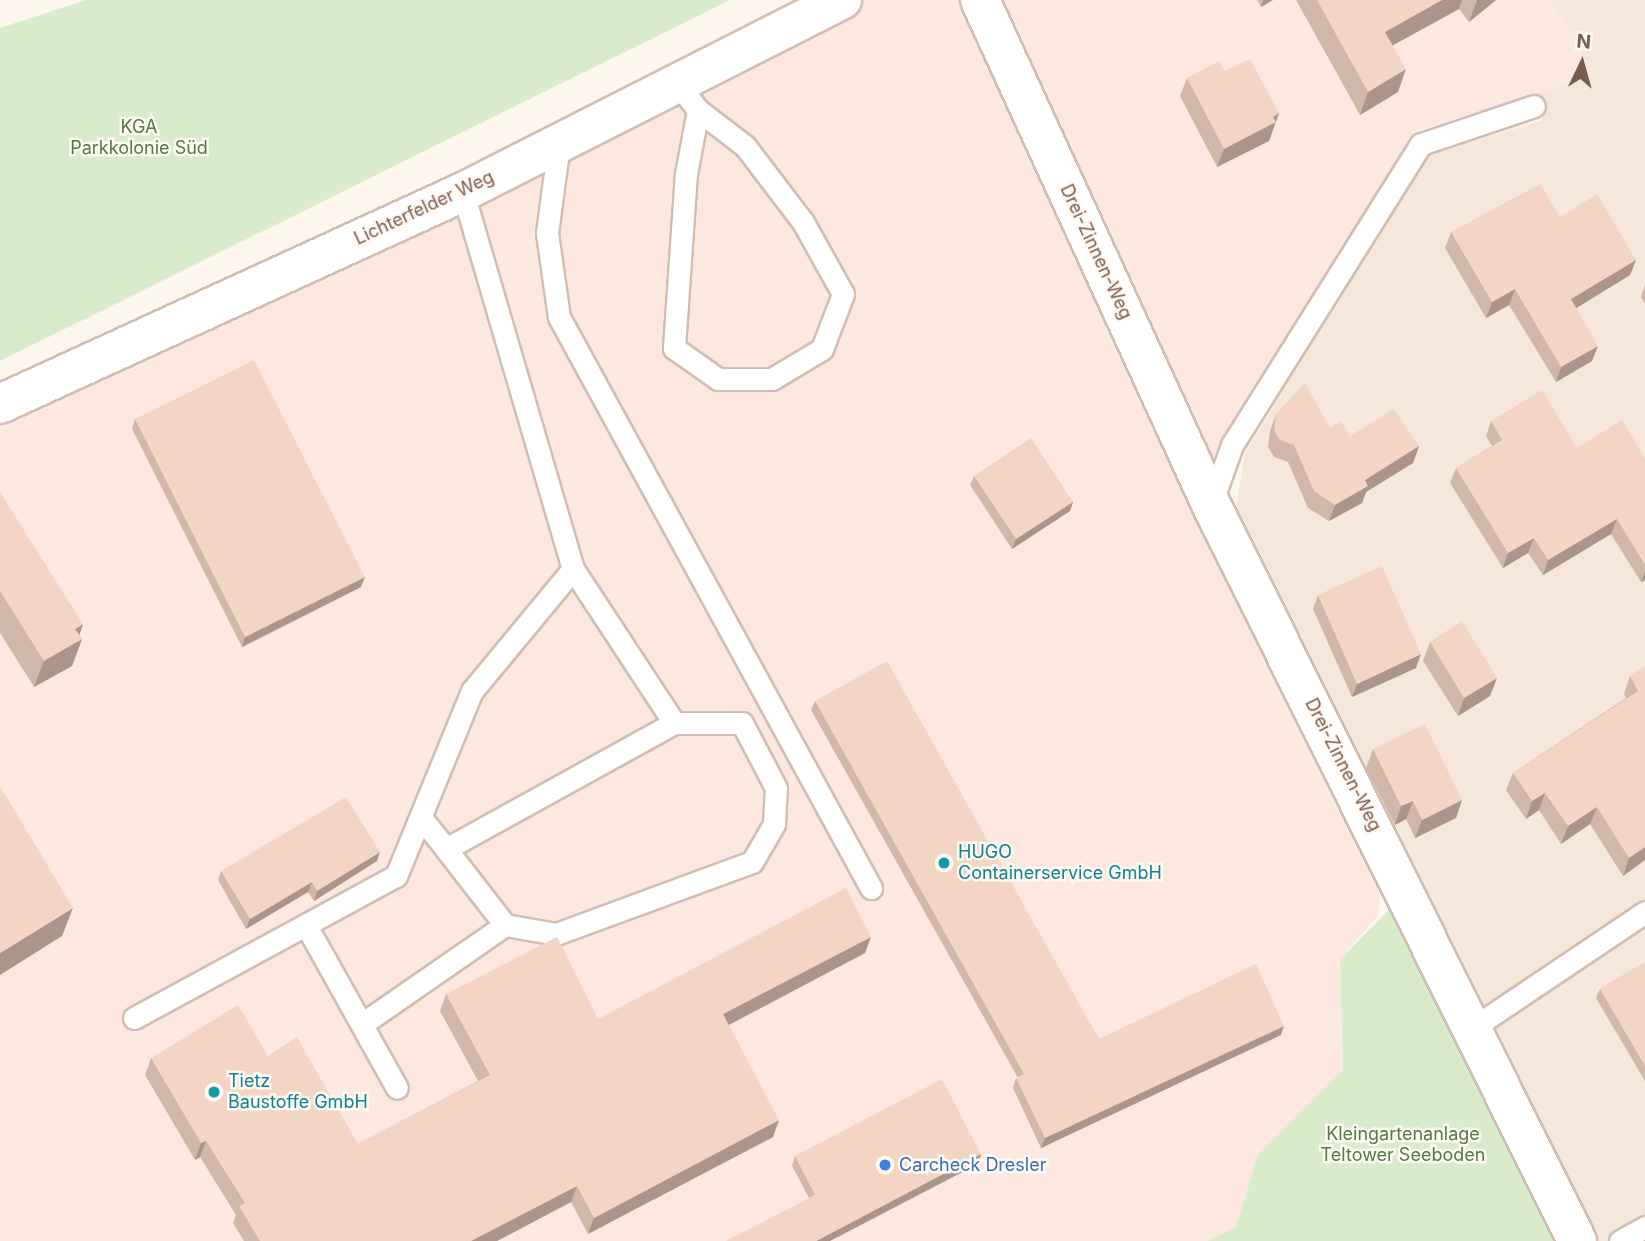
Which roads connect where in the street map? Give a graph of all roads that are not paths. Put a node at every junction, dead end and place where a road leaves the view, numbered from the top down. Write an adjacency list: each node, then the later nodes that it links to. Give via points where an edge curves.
1 (842, 0): 3 (street, Lichterfelder Weg)
2 (980, 0): 8 (street, Drei-Zinnen-Weg)
3 (688, 98): 3 (lane, via 745,146 803,222 843,294 822,349 772,379 718,379 674,348); 5 (street, Lichterfelder Weg)
4 (1534, 106): 8 (lane, via 1421,144 1232,445)
5 (559, 144): 6 (street, Lichterfelder Weg); 13 (lane, via 547,233 559,317)
6 (463, 192): 7 (street, Lichterfelder Weg); 9 (lane)
7 (0, 404)
8 (1212, 503): 19 (street, Drei-Zinnen-Weg)
9 (573, 569): 10 (lane); 11 (lane, via 472,691)
10 (674, 723): 12 (lane); 15 (lane, via 741,723 766,763 776,788 774,824 752,862 556,934)
11 (422, 819): 12 (lane); 16 (lane, via 396,876)
12 (446, 849): 15 (lane)
13 (871, 888)
14 (1645, 912): 19 (lane)
15 (505, 925): 18 (lane)
16 (307, 927): 17 (lane); 18 (lane)
17 (134, 1018)
18 (362, 1024): 20 (lane)
19 (1474, 1027): 22 (street, Drei-Zinnen-Weg)
20 (397, 1088)
21 (1645, 1227): 23 (lane)
22 (1577, 1241)
23 (1620, 1241)

